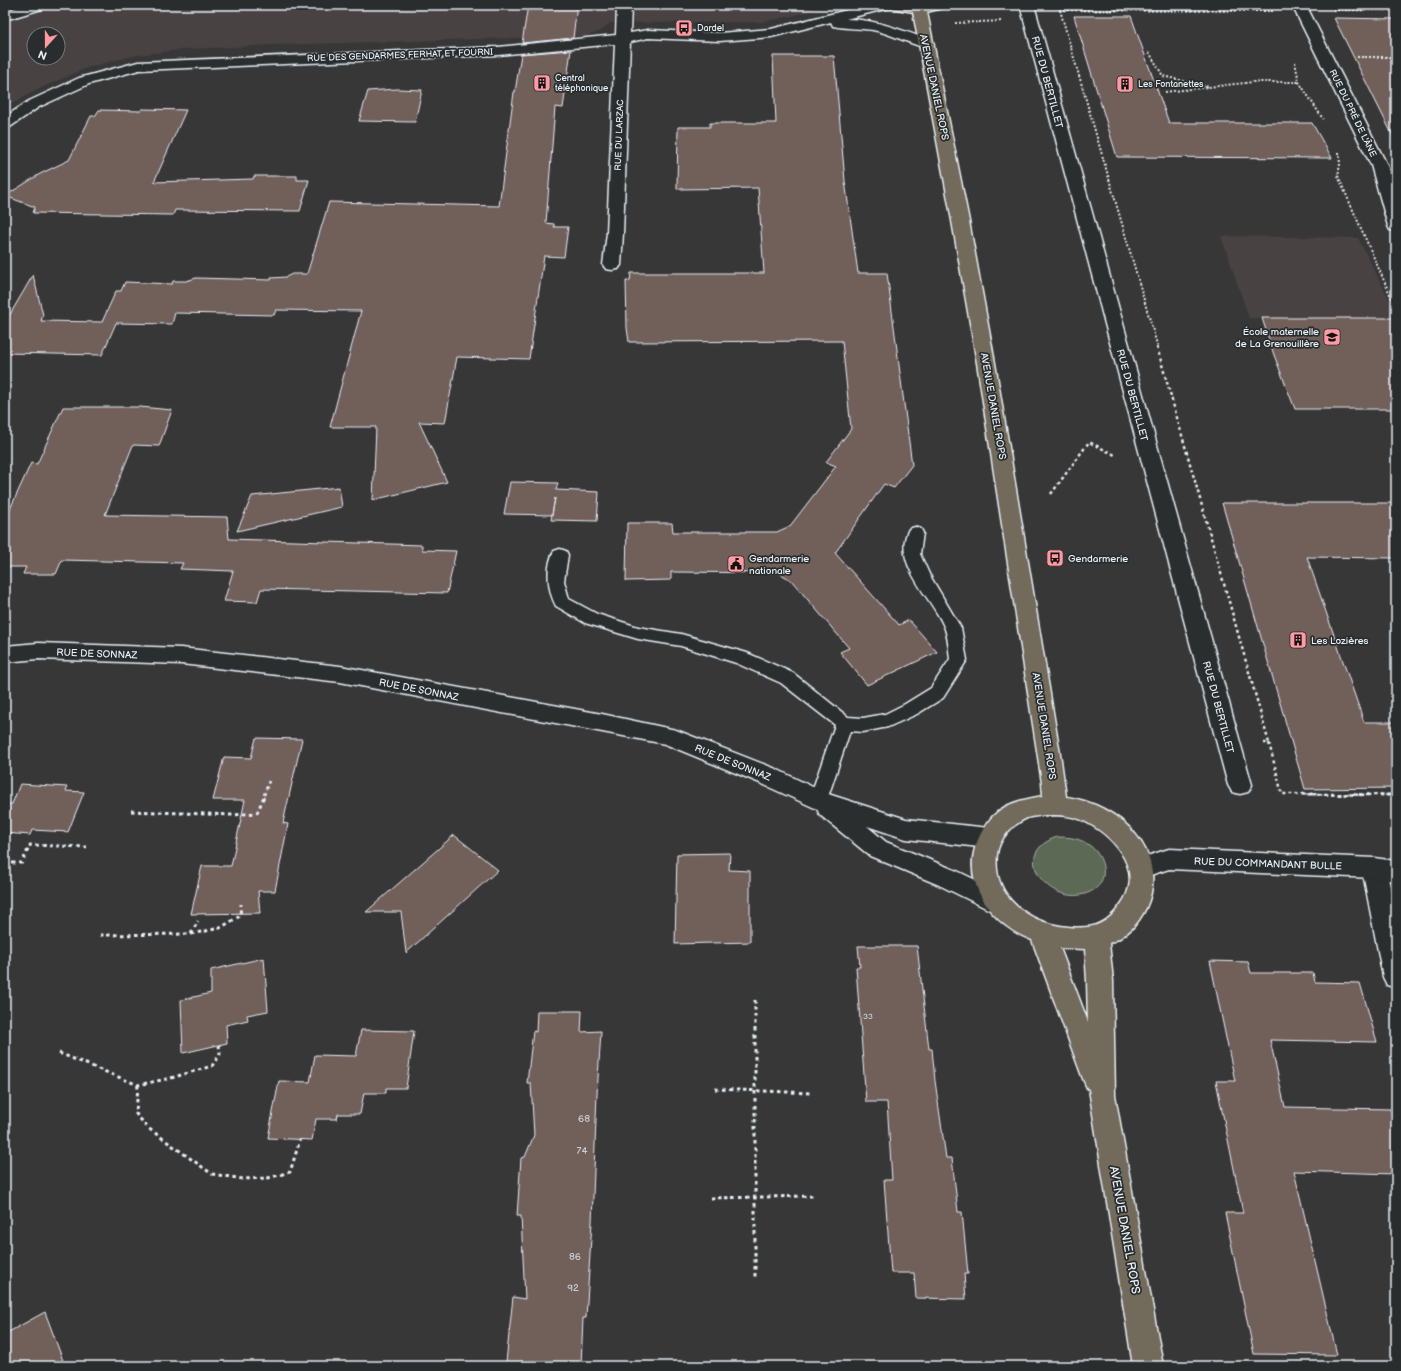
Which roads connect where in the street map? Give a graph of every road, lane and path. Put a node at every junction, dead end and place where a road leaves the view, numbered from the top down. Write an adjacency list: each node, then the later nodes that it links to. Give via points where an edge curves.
1 (40, 5): 11 (street)
2 (624, 5): 14 (street, RUE DU LARZAC)
3 (844, 5): 13 (street, RUE DES GENDARMES FERHAT ET FOURNI)
4 (884, 5): 13 (street, RUE DES GENDARMES FERHAT ET FOURNI)
5 (896, 5): 12 (main road)
6 (937, 5): 12 (main road)
7 (1301, 8): 8 (path); 9 (path); 17 (street, RUE DU PRÉ DE L'ÂNE)
8 (1060, 10): 10 (path); 36 (path)
9 (1396, 10)
10 (1029, 12): 12 (path, via 968,23); 35 (street, RUE DU BERTILLET)
11 (5, 16)
12 (920, 16): 15 (main road, AVENUE DANIEL ROPS)
13 (807, 24): 14 (street, RUE DES GENDARMES FERHAT ET FOURNI, via 771,33 719,37 648,34); 15 (street, via 857,22 875,25)
14 (622, 39): 23 (street, RUE DES GENDARMES FERHAT ET FOURNI, via 498,51 138,66 84,81 34,104); 27 (street, RUE DU LARZAC)
15 (927, 44): 41 (main road, AVENUE DANIEL ROPS, via 1004,466 1038,689 1054,775)
16 (1149, 52): 21 (path, via 1163,76)
17 (1325, 57): 18 (path); 26 (street, RUE DU PRÉ DE L'ÂNE, via 1379,165)
18 (1396, 58)
19 (1294, 60): 20 (path)
20 (1299, 82): 21 (path, via 1253,82); 24 (path)
21 (1213, 88): 22 (path)
22 (1166, 92)
23 (5, 124)
24 (1326, 125)
25 (1339, 150): 28 (path, via 1338,176)
26 (1396, 226)
27 (612, 266)
28 (1396, 308)
29 (1123, 459): 30 (path, via 1089,442)
30 (1051, 494)
31 (915, 533): 34 (lane, via 912,554 921,575 953,628 959,660 937,693 911,709 888,720 863,725)
32 (560, 555): 34 (lane, via 556,581 562,602 591,618 638,634 681,640 741,658 787,678)
33 (5, 654): 40 (street, RUE DE SONNAZ, via 38,651 181,656 340,674 668,736 768,776)
34 (844, 723): 40 (lane)
35 (1228, 742): 36 (path); 38 (street, RUE DU BERTILLET)
36 (1269, 743): 39 (path, via 1282,794)
37 (269, 780): 42 (path, via 257,813 232,815)
38 (1240, 785)
39 (1396, 795)
40 (818, 800): 43 (street, RUE DE SONNAZ, via 906,829); 48 (street, RUE DE SONNAZ, via 878,849 948,878)
41 (1055, 806): 43 (main road, via 1045,805 1021,810 1002,822); 46 (main road, via 1070,807 1094,815 1116,829 1132,847)
42 (131, 811)
43 (989, 838): 48 (main road, via 983,859 986,881)
44 (87, 847): 45 (path, via 30,845 22,864)
45 (5, 863)
46 (1141, 868): 47 (street, RUE DU COMMANDANT BULLE, via 1169,859); 54 (main road, via 1142,890 1132,913 1119,926)
47 (1385, 869): 55 (street)
48 (998, 903): 52 (main road, via 1019,922)
49 (241, 904): 51 (path, via 240,916 220,928)
50 (198, 921): 51 (path)
51 (191, 934): 53 (path)
52 (1042, 934): 54 (main road, via 1070,939); 63 (main road, AVENUE DANIEL ROPS)
53 (100, 935)
54 (1096, 937): 63 (main road, AVENUE DANIEL ROPS, via 1100,981)
55 (1396, 977)
56 (755, 1000): 61 (path)
57 (219, 1045): 59 (path, via 220,1054 212,1066 172,1078)
58 (60, 1054): 59 (path)
59 (138, 1084): 64 (path, via 136,1114 148,1128 212,1174 243,1179 268,1178 290,1172)
60 (715, 1089): 61 (path)
61 (754, 1090): 62 (path); 65 (path)
62 (811, 1093)
63 (1102, 1095): 69 (main road, AVENUE DANIEL ROPS)
64 (300, 1140)
65 (755, 1196): 66 (path); 67 (path); 68 (path)
66 (814, 1196)
67 (711, 1198)
68 (755, 1278)
69 (1148, 1366)

